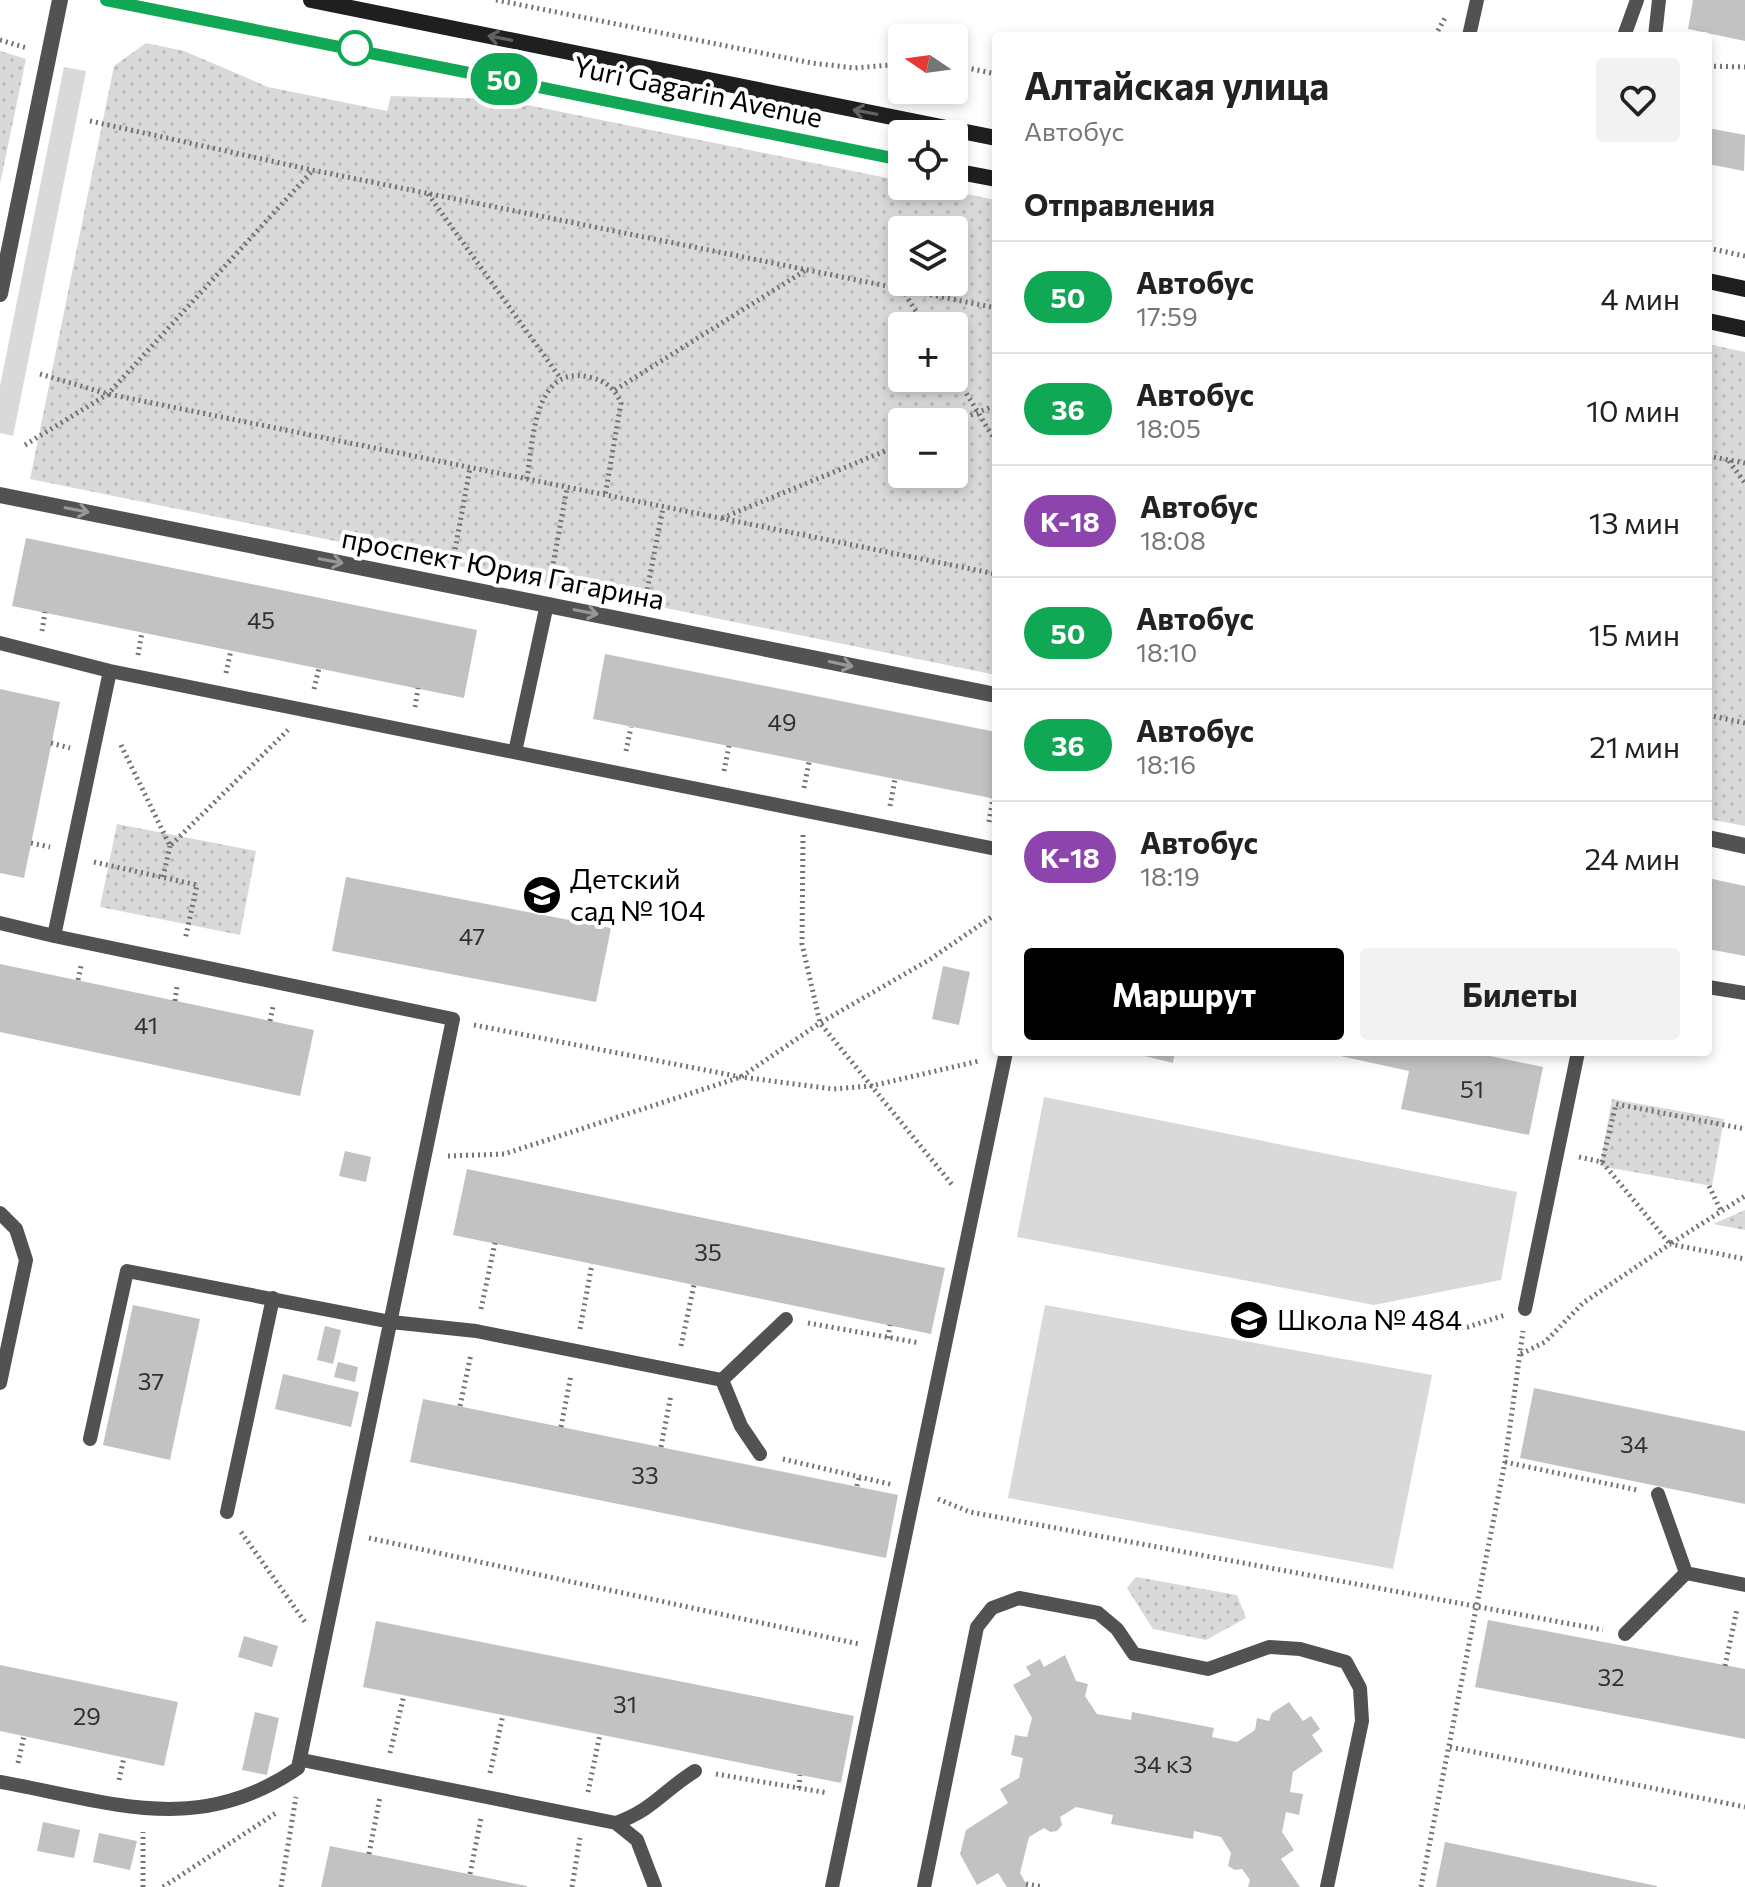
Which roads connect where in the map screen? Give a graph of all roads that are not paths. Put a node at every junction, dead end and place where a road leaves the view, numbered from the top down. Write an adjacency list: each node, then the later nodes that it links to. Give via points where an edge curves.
1 (60, 0): 16 (street)
2 (106, 0): 11 (main road, Yuri Gagarin Avenue)
3 (311, 0): 10 (main road, Yuri Gagarin Avenue, one-way to 3)
4 (1477, 0): 7 (lane)
5 (1637, 0): 8 (lane)
6 (1659, 0): 9 (lane)
7 (1470, 32)
8 (1625, 32)
9 (1655, 32)
10 (992, 137)
11 (888, 157)
12 (968, 174): 13 (main road)
13 (992, 178)
14 (1712, 282): 15 (main road)
15 (1745, 289)
16 (0, 294)
17 (1712, 322): 18 (main road)
18 (1745, 329)
19 (0, 495): 20 (street, проспект Юрия Гагарина, one-way to 20)
20 (547, 604): 23 (street, проспект Юрия Гагарина, one-way to 23); 24 (lane)
21 (0, 643): 22 (lane)
22 (110, 671): 24 (lane); 29 (lane)
23 (992, 694)
24 (515, 752): 27 (lane)
25 (1712, 839): 26 (street)
26 (1745, 846)
27 (992, 848)
28 (0, 923): 29 (lane)
29 (54, 936): 38 (lane, via 453,1019)
30 (1712, 988): 31 (lane)
31 (1745, 993)
32 (1005, 1056): 53 (lane)
33 (1577, 1056): 36 (lane)
34 (0, 1213): 40 (lane, via 16,1229 26,1260)
35 (273, 1298): 38 (lane); 41 (lane, via 127,1271); 44 (lane)
36 (1525, 1309)
37 (786, 1319): 39 (lane)
38 (391, 1322): 39 (lane, via 476,1331); 48 (lane)
39 (722, 1380): 42 (lane, via 741,1426)
40 (0, 1383)
41 (90, 1439)
42 (760, 1454)
43 (1658, 1494): 45 (lane)
44 (227, 1512)
45 (1686, 1573): 46 (lane); 47 (lane)
46 (1744, 1585)
47 (1625, 1634)
48 (302, 1760): 50 (lane, via 265,1791 175,1811 145,1811); 51 (lane)
49 (695, 1771): 51 (lane, via 644,1813)
50 (0, 1782)
51 (616, 1823): 52 (lane, via 637,1840)
52 (655, 1887)
53 (832, 1887)
54 (924, 1887): 55 (lane, via 977,1627 992,1608 1019,1598 1098,1613 1134,1654 1208,1669 1269,1647 1346,1662 1360,1688 1362,1721)
55 (1327, 1887)

